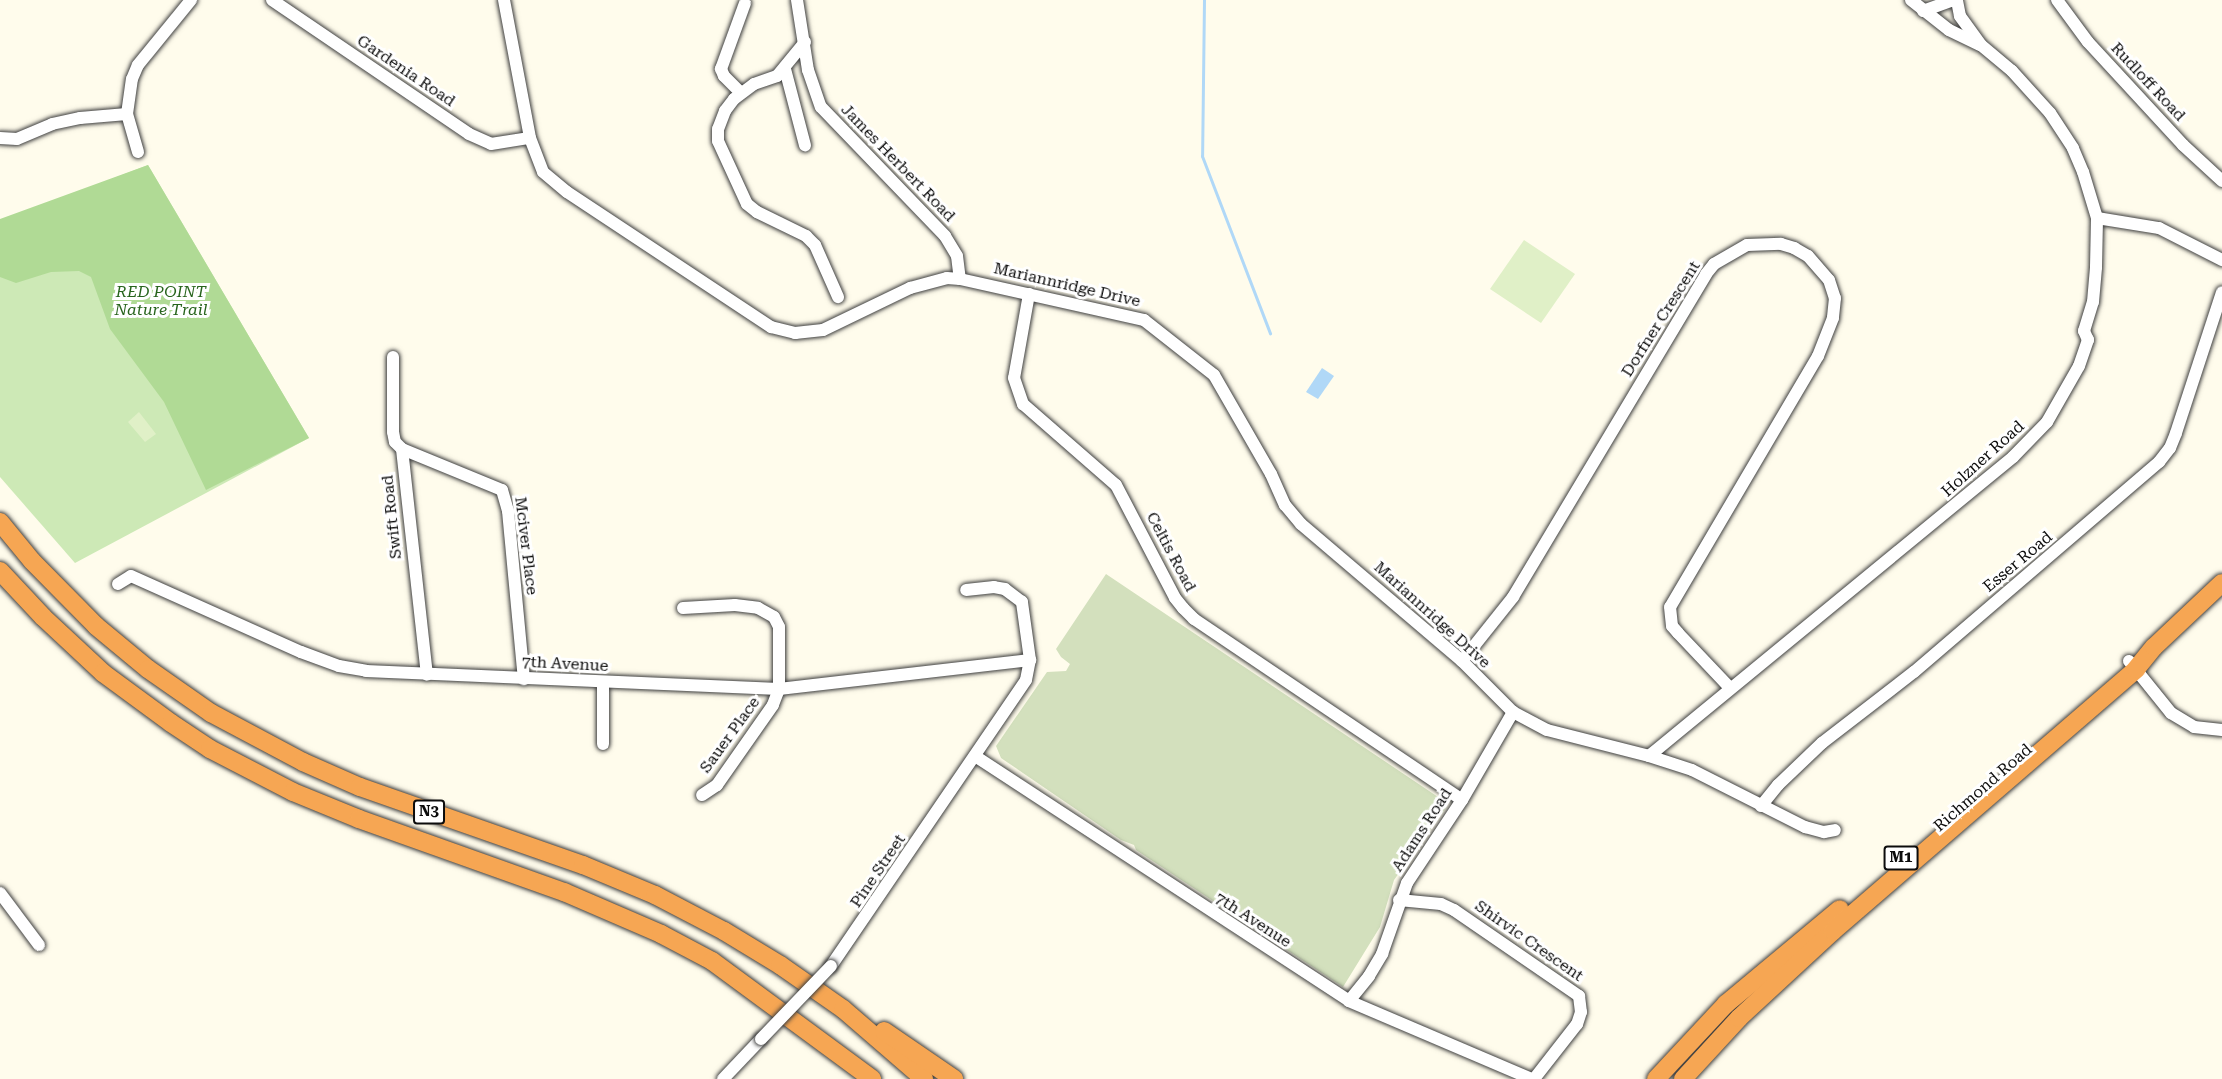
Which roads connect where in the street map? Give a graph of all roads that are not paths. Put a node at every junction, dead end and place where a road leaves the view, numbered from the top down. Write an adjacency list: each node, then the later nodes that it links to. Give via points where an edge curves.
1 (191, 0): 14 (street, via 138,65)
2 (272, 0): 16 (street, Gardenia Road, via 469,134 491,144)
3 (504, 0): 16 (street, Mariannridge Drive)
4 (797, 0): 10 (street, James Herbert Road)
5 (1911, 0): 9 (street)
6 (1955, 0): 9 (street, Holzner Road); 11 (street, Holzner Road, via 1960,16)
7 (2056, 0): 19 (street, Rudloff Road, via 2088,42)
8 (745, 3): 13 (street, via 722,69)
9 (1923, 11): 11 (street, via 1962,38)
10 (805, 42): 12 (street); 22 (street, James Herbert Road, via 813,88 821,107 945,236 957,256)
11 (1981, 45): 20 (street, Holzner Road, via 2012,71 2050,113 2073,148)
12 (785, 69): 13 (street); 17 (street)
13 (740, 92): 25 (street, via 724,111 718,141 742,194 757,212 806,236 815,245)
14 (127, 114): 15 (street, via 80,118 52,124 17,139); 18 (street)
15 (0, 138)
16 (530, 138): 22 (street, Mariannridge Drive, via 537,160 551,180 783,332 823,330 910,288 935,280)
17 (805, 145)
18 (138, 152)
19 (2222, 180)
20 (2097, 218): 21 (street, via 2159,228); 42 (street, Holzner Road, via 2093,302 2084,331 2088,340 2073,381 2047,422 2005,465)
21 (2222, 260)
22 (960, 279): 24 (street, Mariannridge Drive)
23 (2222, 292): 51 (street, Esser Road, via 2176,433 2159,462 1914,672 1822,743)
24 (1029, 294): 35 (street, Mariannridge Drive, via 1144,320 1202,364 1228,396 1285,505 1301,524); 50 (street, Celtis Road, via 1014,378 1023,404 1116,485 1183,608)
25 (838, 297)
26 (393, 357): 27 (street, Swift Road, via 393,432)
27 (402, 449): 38 (street, Swift Road); 39 (street, Mciver Place, via 502,490 508,511)
28 (0, 522): 57 (highway, N3, via 96,626 183,695 257,740 360,787 584,865 656,895 780,965)
29 (0, 571): 58 (highway, N3, via 42,617 96,666 210,749 293,792 359,819 633,920 712,961)
30 (2222, 583): 37 (highway, Richmond Road / M1)
31 (118, 584): 38 (street, 7th Avenue, via 131,576 152,583 339,666)
32 (966, 590): 34 (street, via 994,587 1019,597 1026,616)
33 (682, 608): 43 (street, via 735,605 758,608 774,617 779,636)
34 (1030, 660): 36 (street, 7th Avenue); 41 (street, Pine Street)
35 (1462, 661): 42 (street, Dorfner Crescent, via 1513,597 1706,274 1714,264 1747,245 1781,244 1794,248 1820,267 1835,298 1833,318 1818,356 1670,607 1672,626); 44 (street, Mariannridge Drive)
36 (1005, 662): 41 (street, via 1017,673); 43 (street, 7th Avenue)
37 (2132, 665): 45 (street, via 2171,713 2194,727); 65 (highway, Richmond Road / M1, via 1726,1004); 66 (highway, Richmond Road / M1, via 1833,931 1739,1018)
38 (427, 675): 39 (street, 7th Avenue)
39 (524, 679): 40 (street, 7th Avenue)
40 (603, 682): 43 (street, 7th Avenue); 46 (street)
41 (1021, 688): 47 (street, Pine Street)
42 (1730, 688): 48 (street, Holzner Road)
43 (779, 689): 49 (street, Sauer Place, via 773,705 717,785)
44 (1513, 712): 48 (street, Mariannridge Drive, via 1547,730); 50 (street, Adams Road)
45 (2222, 730)
46 (603, 744)
47 (975, 756): 56 (street, 7th Avenue); 59 (street, Pine Street, bridge, via 831,966)
48 (1649, 756): 51 (street, Mariannridge Drive, via 1692,770)
49 (702, 795)
50 (1462, 800): 54 (street, Adams Road)
51 (1761, 806): 52 (street, Mariannridge Drive, via 1814,830)
52 (1835, 830)
53 (0, 892): 55 (street)
54 (1399, 900): 56 (street, Adams Road, via 1382,954); 64 (street, Shirvic Crescent, via 1442,904 1454,910 1579,996 1581,1012 1577,1024)
55 (39, 945)
56 (1349, 1001): 64 (street, 7th Avenue)
57 (843, 1009): 62 (highway, N3); 63 (highway, via 876,1025)
58 (819, 1037): 60 (highway, via 826,1053); 61 (highway, N3)
59 (723, 1079)
60 (855, 1079)
61 (872, 1079)
62 (924, 1079)
63 (954, 1079)
64 (1533, 1079)
65 (1656, 1079)
66 (1683, 1079)

